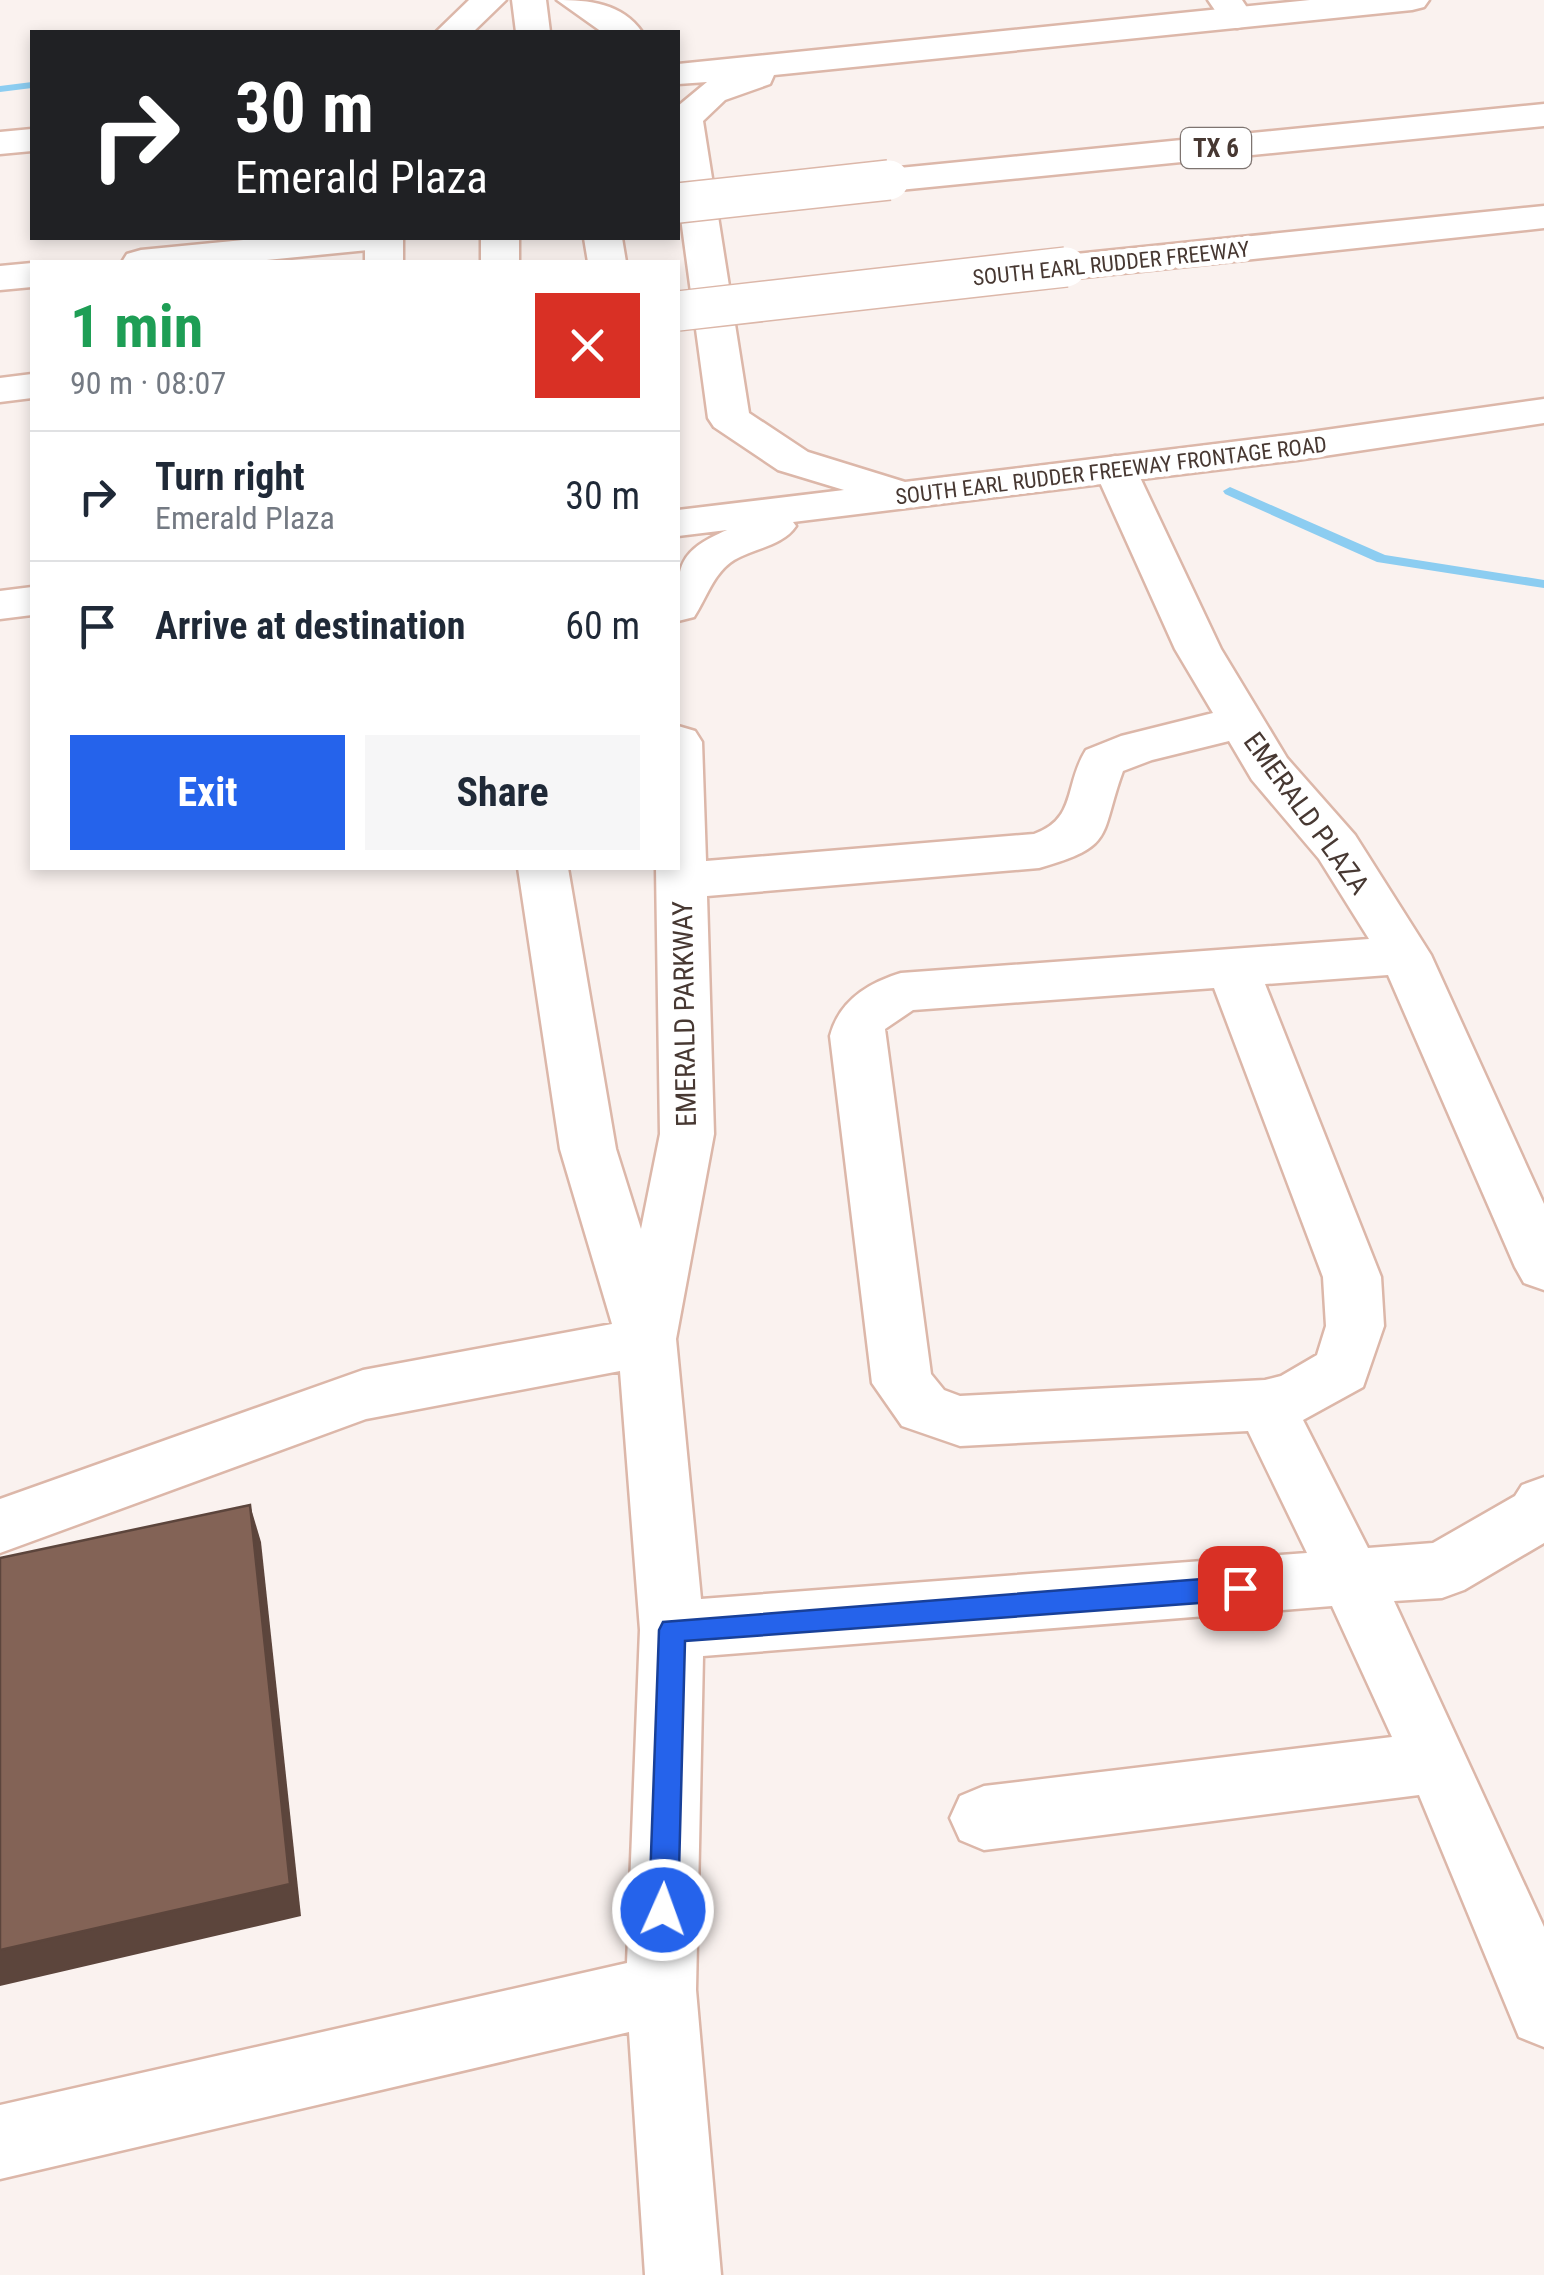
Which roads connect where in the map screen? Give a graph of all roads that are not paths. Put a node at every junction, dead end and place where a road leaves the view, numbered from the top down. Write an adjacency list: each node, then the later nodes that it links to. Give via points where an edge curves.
1 (489, 0): 6 (main road)
2 (529, 0): 7 (main road)
3 (574, 0): 8 (main road)
4 (1412, 0): 5 (main road)
5 (1231, 9): 10 (main road)
6 (455, 30)
7 (533, 30)
8 (622, 30)
9 (680, 49): 10 (main road)
10 (771, 65): 11 (main road); 26 (main road, via 712,92 685,119 729,418 793,461)
11 (680, 74)
12 (1544, 115): 15 (main road, TX 6, bridge)
13 (30, 140): 14 (main road)
14 (0, 143)
15 (680, 204)
16 (1544, 218): 21 (main road, SOUTH EARL RUDDER FREEWAY, bridge)
17 (349, 240): 18 (main road)
18 (161, 260)
19 (30, 274): 20 (main road)
20 (0, 278)
21 (680, 311)
22 (30, 386): 23 (main road)
23 (0, 390)
24 (1544, 411): 25 (main road, SOUTH EARL RUDDER FREEWAY FRONTAGE ROAD)
25 (1115, 469): 26 (main road, SOUTH EARL RUDDER FREEWAY FRONTAGE ROAD); 32 (main road, EMERALD PLAZA, via 1198,650)
26 (908, 495): 27 (main road, SOUTH EARL RUDDER FREEWAY FRONTAGE ROAD)
27 (822, 506): 28 (main road, SOUTH EARL RUDDER FREEWAY FRONTAGE ROAD); 29 (main road, via 715,552)
28 (680, 524)
29 (680, 598)
30 (30, 601): 31 (main road)
31 (0, 605)
32 (1242, 722): 35 (main road, via 1102,761 1092,782 1092,812 1070,842 1039,851); 36 (main road, EMERALD PLAZA, via 1270,768 1337,848)
33 (680, 812): 35 (main road, EMERALD PARKWAY)
34 (543, 870): 39 (main road, EMERALD PARKWAY, via 588,1149)
35 (682, 881): 39 (main road, EMERALD PARKWAY, via 687,1134)
36 (1405, 954): 37 (main road); 38 (main road, EMERALD PLAZA)
37 (1232, 966): 40 (main road, via 1352,1277 1355,1326 1342,1370 1296,1397); 40 (main road, via 900,992 862,1019 856,1036 902,1382 924,1408 960,1421)
38 (1544, 1267)
39 (648, 1342): 42 (main road, via 362,1395); 44 (main road, EMERALD PARKWAY)
40 (1265, 1405): 43 (main road)
41 (1544, 1504): 43 (main road, via 1442,1570)
42 (0, 1526)
43 (1353, 1580): 44 (main road); 45 (main road)
44 (672, 1630): 47 (main road, EMERALD PARKWAY)
45 (1437, 1762): 46 (main road); 48 (main road)
46 (984, 1818)
47 (660, 1990): 49 (main road); 50 (main road, EMERALD PARKWAY)
48 (1544, 2012)
49 (0, 2142)
50 (683, 2275)

